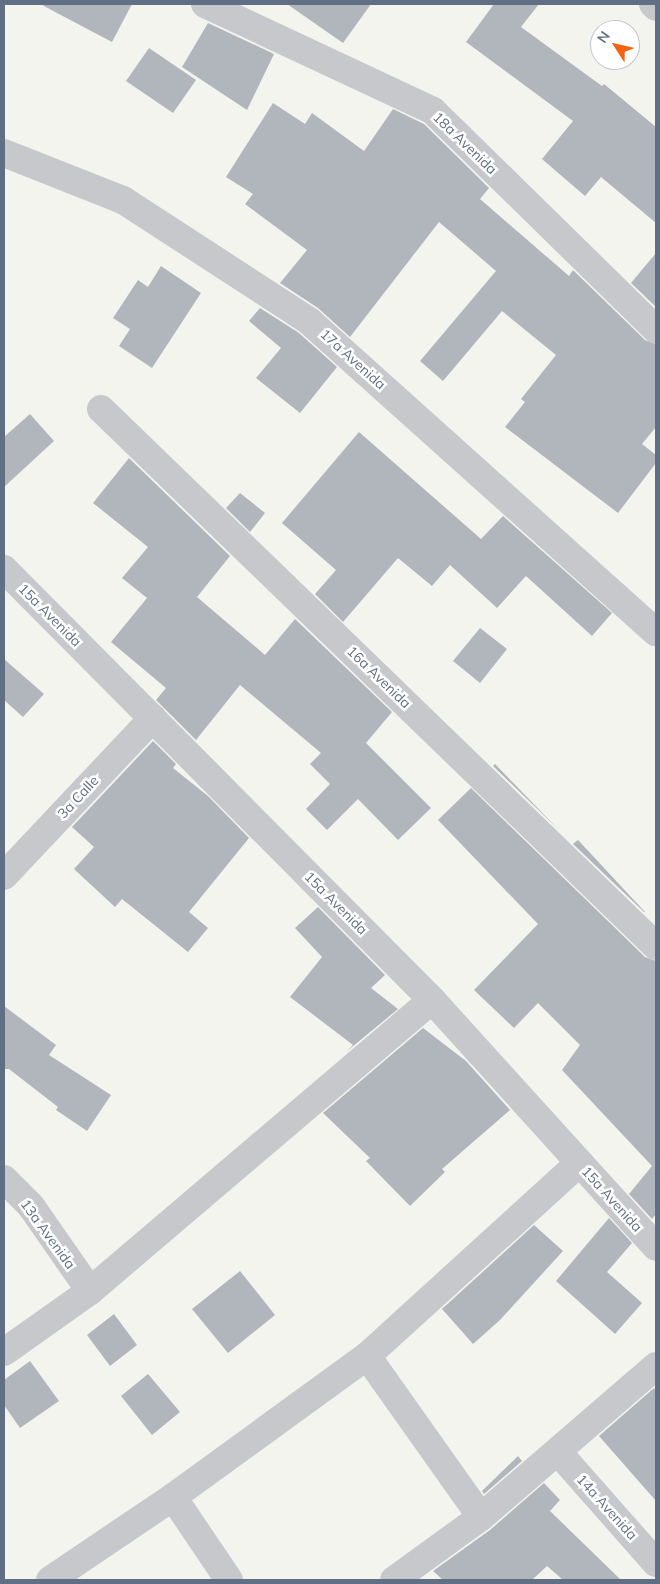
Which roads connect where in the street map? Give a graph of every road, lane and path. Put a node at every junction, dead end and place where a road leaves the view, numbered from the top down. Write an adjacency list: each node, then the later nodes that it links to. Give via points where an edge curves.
1 (205, 4): 5 (street, 18a Avenida, via 433,111)
2 (653, 4): 3 (street)
3 (656, 7)
4 (4, 153): 8 (street, 17a Avenida, via 123,200 309,321)
5 (656, 329)
6 (102, 408): 11 (street, 16a Avenida)
7 (4, 569): 9 (street, 15a Avenida)
8 (656, 632)
9 (153, 718): 10 (street, 3a Calle); 12 (street, 15a Avenida)
10 (4, 875)
11 (656, 946)
12 (432, 1000): 13 (street, 15a Avenida); 16 (street)
13 (579, 1162): 15 (street, 15a Avenida); 18 (street)
14 (4, 1180): 16 (street, 13a Avenida, via 31,1206)
15 (656, 1247)
16 (90, 1290): 17 (street)
17 (4, 1352)
18 (367, 1356): 21 (street); 22 (street)
19 (656, 1366): 20 (street)
20 (558, 1452): 22 (street); 23 (street, 14a Avenida)
21 (173, 1497): 24 (street); 25 (street)
22 (481, 1517): 26 (street)
23 (656, 1563)
24 (50, 1580)
25 (230, 1580)
26 (395, 1580)

